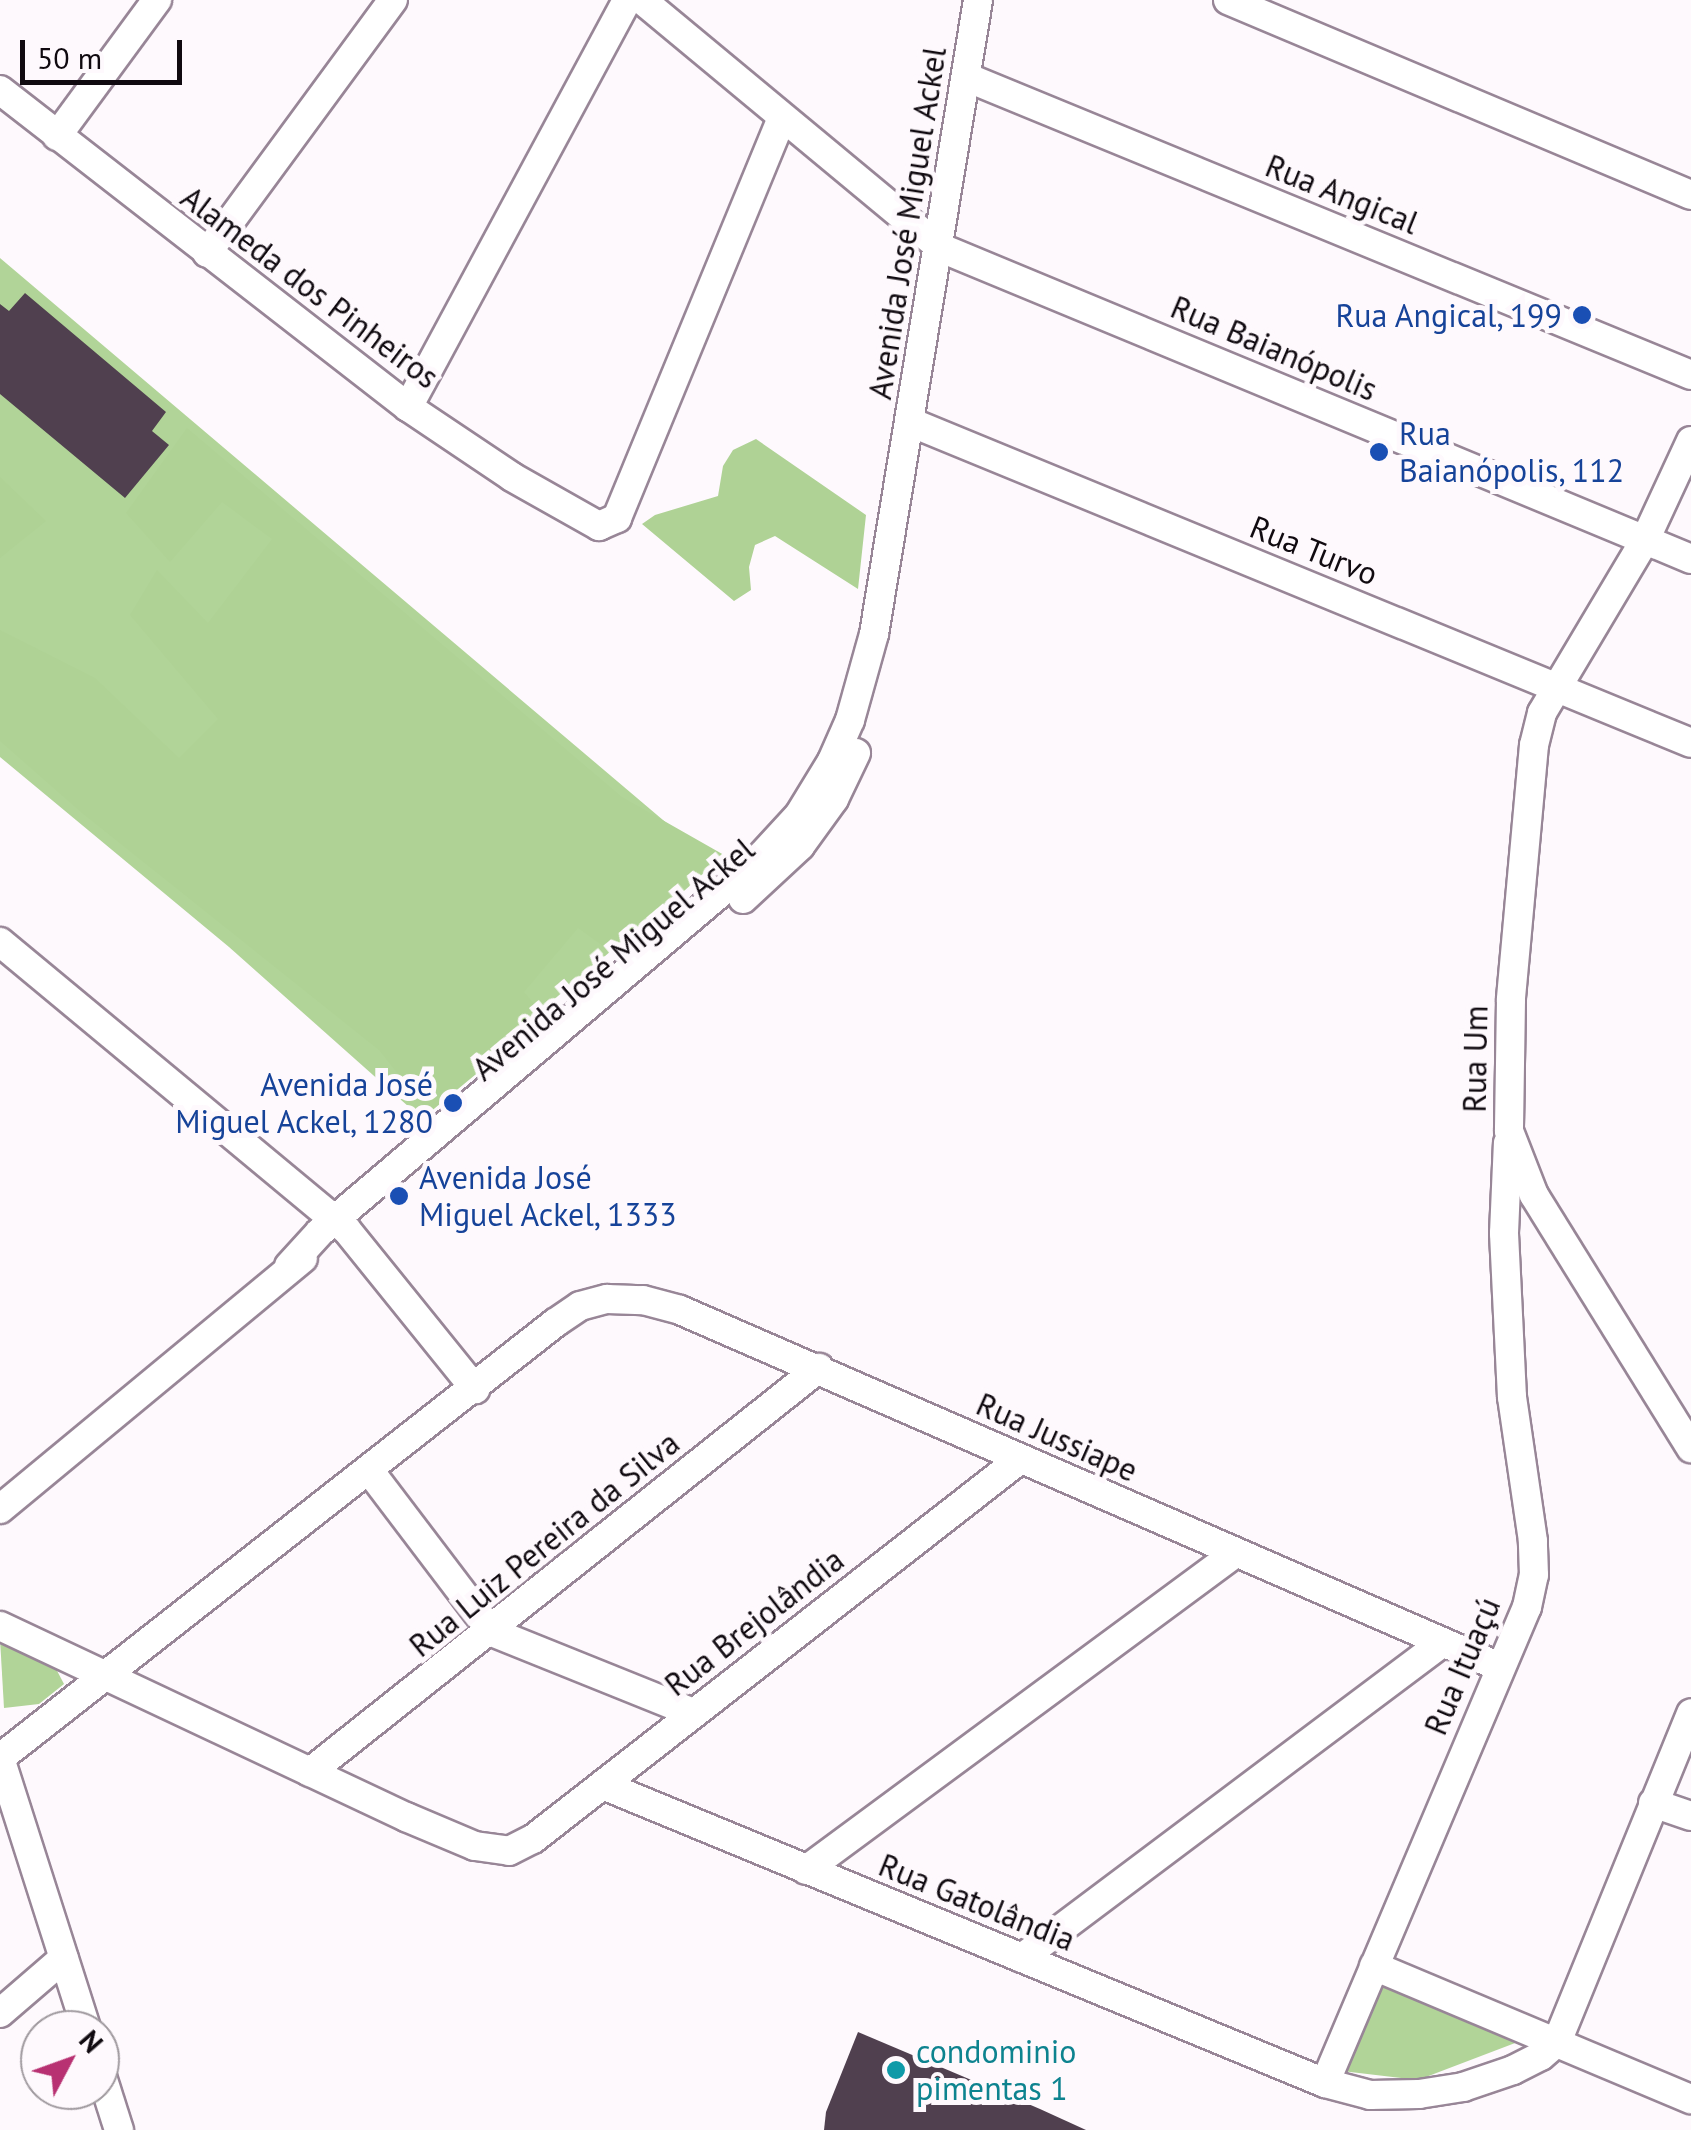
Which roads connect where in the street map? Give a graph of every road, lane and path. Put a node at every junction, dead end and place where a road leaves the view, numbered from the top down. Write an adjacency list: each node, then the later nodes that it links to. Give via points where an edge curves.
1 (157, 0): 11 (street)
2 (393, 0): 14 (street)
3 (627, 0): 16 (street)
4 (642, 0): 7 (street, Rua Baianópolis)
5 (978, 0): 8 (street, Avenida José Miguel Ackel)
6 (1228, 0): 12 (street)
7 (675, 14): 10 (street, Rua Baianópolis)
8 (966, 77): 13 (street, Avenida José Miguel Ackel); 15 (street, Rua Angical)
9 (0, 90): 11 (street, Alameda dos Pinheiros)
10 (781, 120): 13 (street, Rua Baianópolis); 16 (street, Alameda dos Pinheiros, via 616,518 588,524)
11 (57, 136): 14 (street, Alameda dos Pinheiros)
12 (1691, 195)
13 (941, 248): 17 (street, Avenida José Miguel Ackel); 19 (street, Rua Baianópolis)
14 (207, 253): 16 (street, Alameda dos Pinheiros)
15 (1691, 375)
16 (408, 407)
17 (910, 422): 21 (street, Rua Turvo); 27 (street, Avenida José Miguel Ackel, via 874,634 850,720 832,761 784,833)
18 (1691, 441): 19 (street, Rua Um)
19 (1645, 540): 20 (street, Rua Baianópolis); 21 (street, Rua Um)
20 (1691, 559)
21 (1554, 686): 22 (street, Rua Turvo); 24 (street, Rua Um, via 1534,745 1510,1000)
22 (1691, 743)
23 (0, 942): 27 (street)
24 (1509, 1132): 25 (street, Rua Um); 26 (street, Rua Ituaçú)
25 (1545, 1213): 26 (street, via 1518,1210); 30 (street, Rua Um)
26 (1505, 1222): 40 (street, Rua Ituaçú, via 1512,1397 1534,1575)
27 (341, 1224): 29 (street); 33 (street, Avenida José Miguel Ackel)
28 (818, 1368): 29 (street, Rua Jussiape, via 680,1310 607,1299 580,1306); 31 (street, Rua Jussiape); 38 (street, Rua Luiz Pereira da Silva)
29 (475, 1388): 32 (street)
30 (1689, 1437)
31 (1019, 1460): 36 (street, Rua Jussiape); 43 (street, Rua Brejolândia)
32 (369, 1470): 38 (street); 41 (street)
33 (30, 1485): 34 (street); 35 (street, Avenida José Miguel Ackel)
34 (0, 1486)
35 (0, 1509)
36 (1234, 1554): 39 (street, Rua Jussiape); 49 (street)
37 (0, 1626): 41 (street)
38 (492, 1632): 43 (street); 45 (street, Rua Luiz Pereira da Silva)
39 (1443, 1642): 40 (street, Rua Jussiape); 51 (street)
40 (1500, 1668): 52 (street, Rua Ituaçú)
41 (107, 1678): 44 (street); 45 (street)
42 (1691, 1712): 47 (street)
43 (693, 1713): 46 (street, Rua Brejolândia)
44 (0, 1758): 50 (street)
45 (310, 1772): 46 (street, Rua Brejolândia, via 475,1846 510,1851)
46 (603, 1785): 49 (street, Rua Gatolândia)
47 (1652, 1804): 48 (street); 55 (street)
48 (1691, 1816)
49 (806, 1870): 51 (street, Rua Gatolândia)
50 (64, 1958): 53 (street); 54 (street)
51 (1022, 1958): 56 (street, Rua Gatolândia)
52 (1374, 1966): 55 (street); 56 (street, Rua Ituaçú)
53 (81, 2010)
54 (0, 2013)
55 (1557, 2042): 56 (street, Rua Gatolândia, via 1541,2056 1464,2087 1370,2095); 57 (street)
56 (1325, 2083)
57 (1691, 2100)

